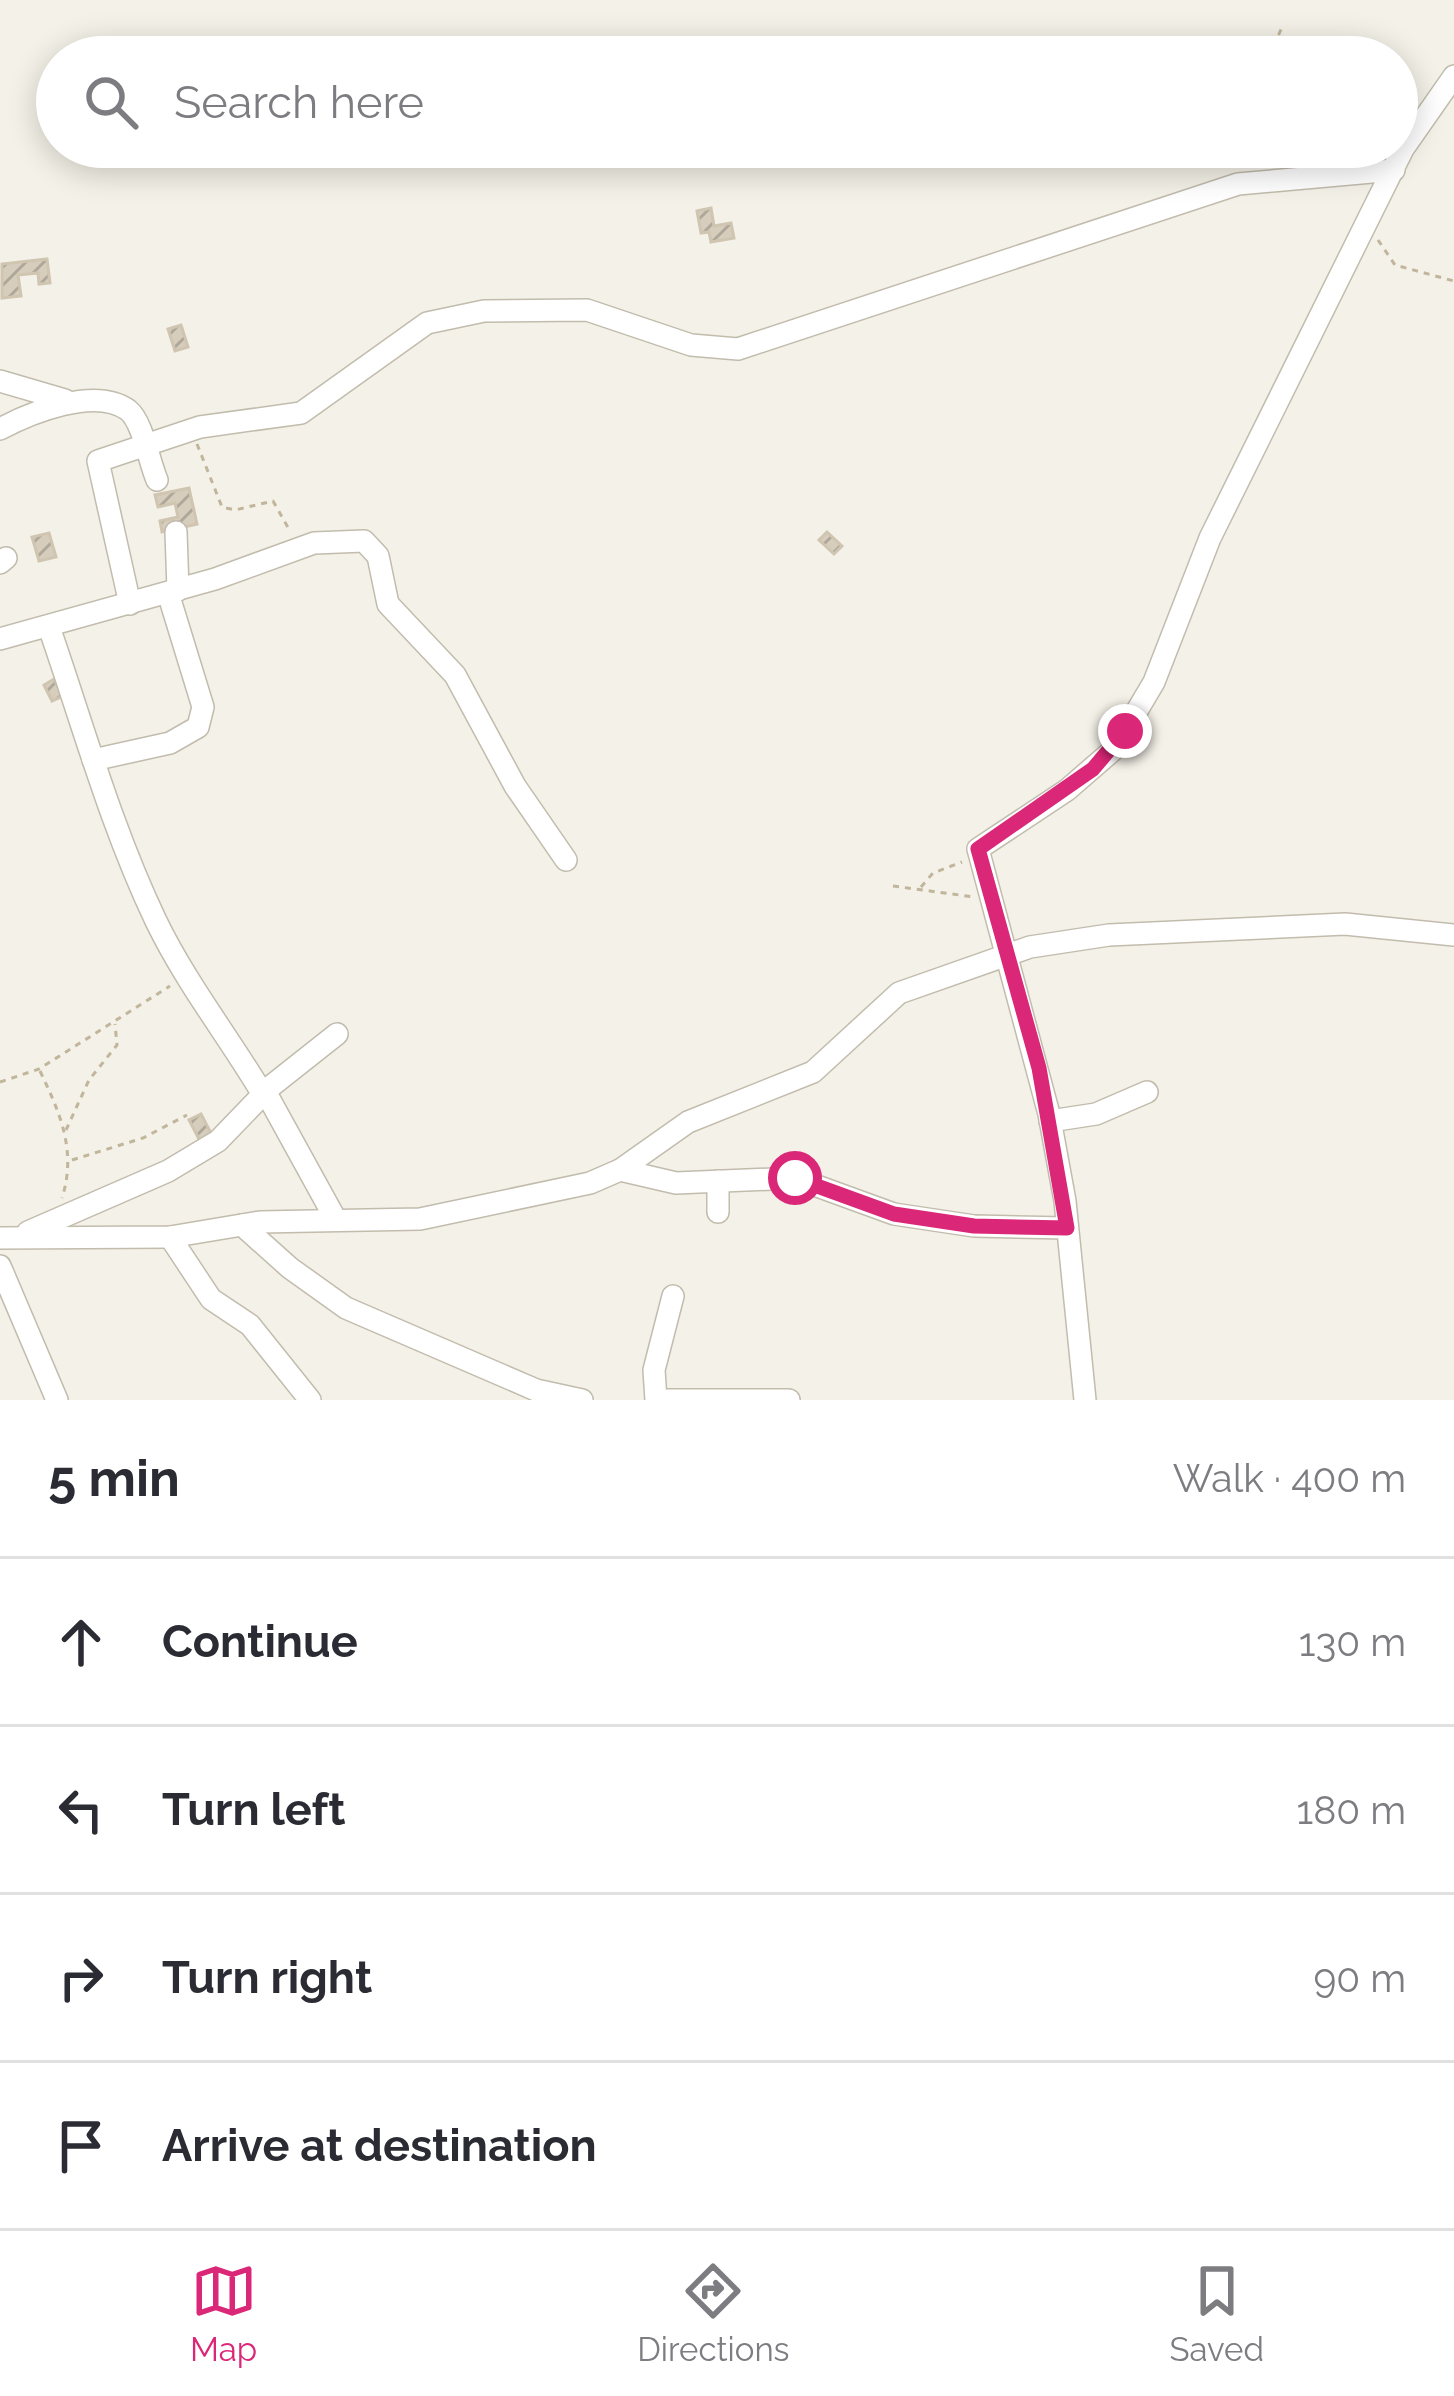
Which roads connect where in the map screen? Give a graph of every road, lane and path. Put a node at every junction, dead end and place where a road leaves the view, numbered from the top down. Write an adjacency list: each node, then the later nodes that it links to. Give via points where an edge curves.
1 (1282, 27): 2 (path)
2 (1278, 36)
3 (1454, 76): 4 (street)
4 (1418, 132)
5 (1394, 170): 6 (street); 11 (street, via 1238,184 738,349 691,345 587,310 446,319 402,337 301,413)
6 (1372, 215): 7 (path, via 1395,265); 21 (street, via 1217,522 1141,706 1093,769)
7 (1454, 281)
8 (0, 381): 9 (street)
9 (77, 404): 10 (street, via 50,405); 12 (street, via 129,411)
10 (0, 429)
11 (183, 431): 12 (street); 15 (path, via 226,511 273,501 292,534)
12 (142, 444): 13 (street); 17 (street, via 98,466)
13 (157, 480)
14 (176, 532): 16 (street)
15 (311, 544): 16 (street); 22 (street, via 364,541 378,556 388,604 455,675)
16 (173, 591): 17 (street); 20 (street, via 203,707 198,727 170,743)
17 (130, 604): 18 (street)
18 (49, 627): 19 (street); 20 (street)
19 (0, 639)
20 (93, 760): 28 (street, via 156,921)
21 (979, 848): 24 (path, via 928,876); 25 (street)
22 (566, 860)
23 (893, 886): 24 (path)
24 (920, 889): 25 (path)
25 (994, 905): 27 (street)
26 (1454, 935): 27 (street, via 1345,924 1075,938)
27 (1007, 953): 36 (street); 39 (street, via 899,993 813,1072 688,1122)
28 (188, 977): 29 (path); 33 (street)
29 (114, 1023): 31 (path); 37 (path, via 117,1046 89,1080)
30 (337, 1034): 33 (street)
31 (39, 1069): 32 (path); 37 (path)
32 (0, 1082)
33 (264, 1092): 42 (street, via 198,1154); 43 (street)
34 (1147, 1092): 36 (street, via 1115,1108)
35 (187, 1115): 38 (path)
36 (1050, 1121): 45 (street)
37 (66, 1131): 38 (path)
38 (68, 1161): 42 (path)
39 (620, 1170): 40 (street, via 676,1183); 43 (street, via 420,1220)
40 (718, 1181): 41 (street); 45 (street, via 795,1178 894,1214)
41 (718, 1211)
42 (55, 1220): 47 (street)
43 (336, 1220): 44 (street)
44 (242, 1225): 46 (street); 52 (street, via 346,1308 536,1390)
45 (1067, 1228): 56 (street)
46 (170, 1237): 47 (street); 51 (street, via 212,1299 250,1325)
47 (7, 1238)
48 (0, 1266): 50 (street)
49 (673, 1296): 53 (street, via 654,1370)
50 (57, 1400)
51 (310, 1400)
52 (582, 1400)
53 (656, 1400)
54 (667, 1400): 55 (street)
55 (789, 1400)
56 (1085, 1400)

